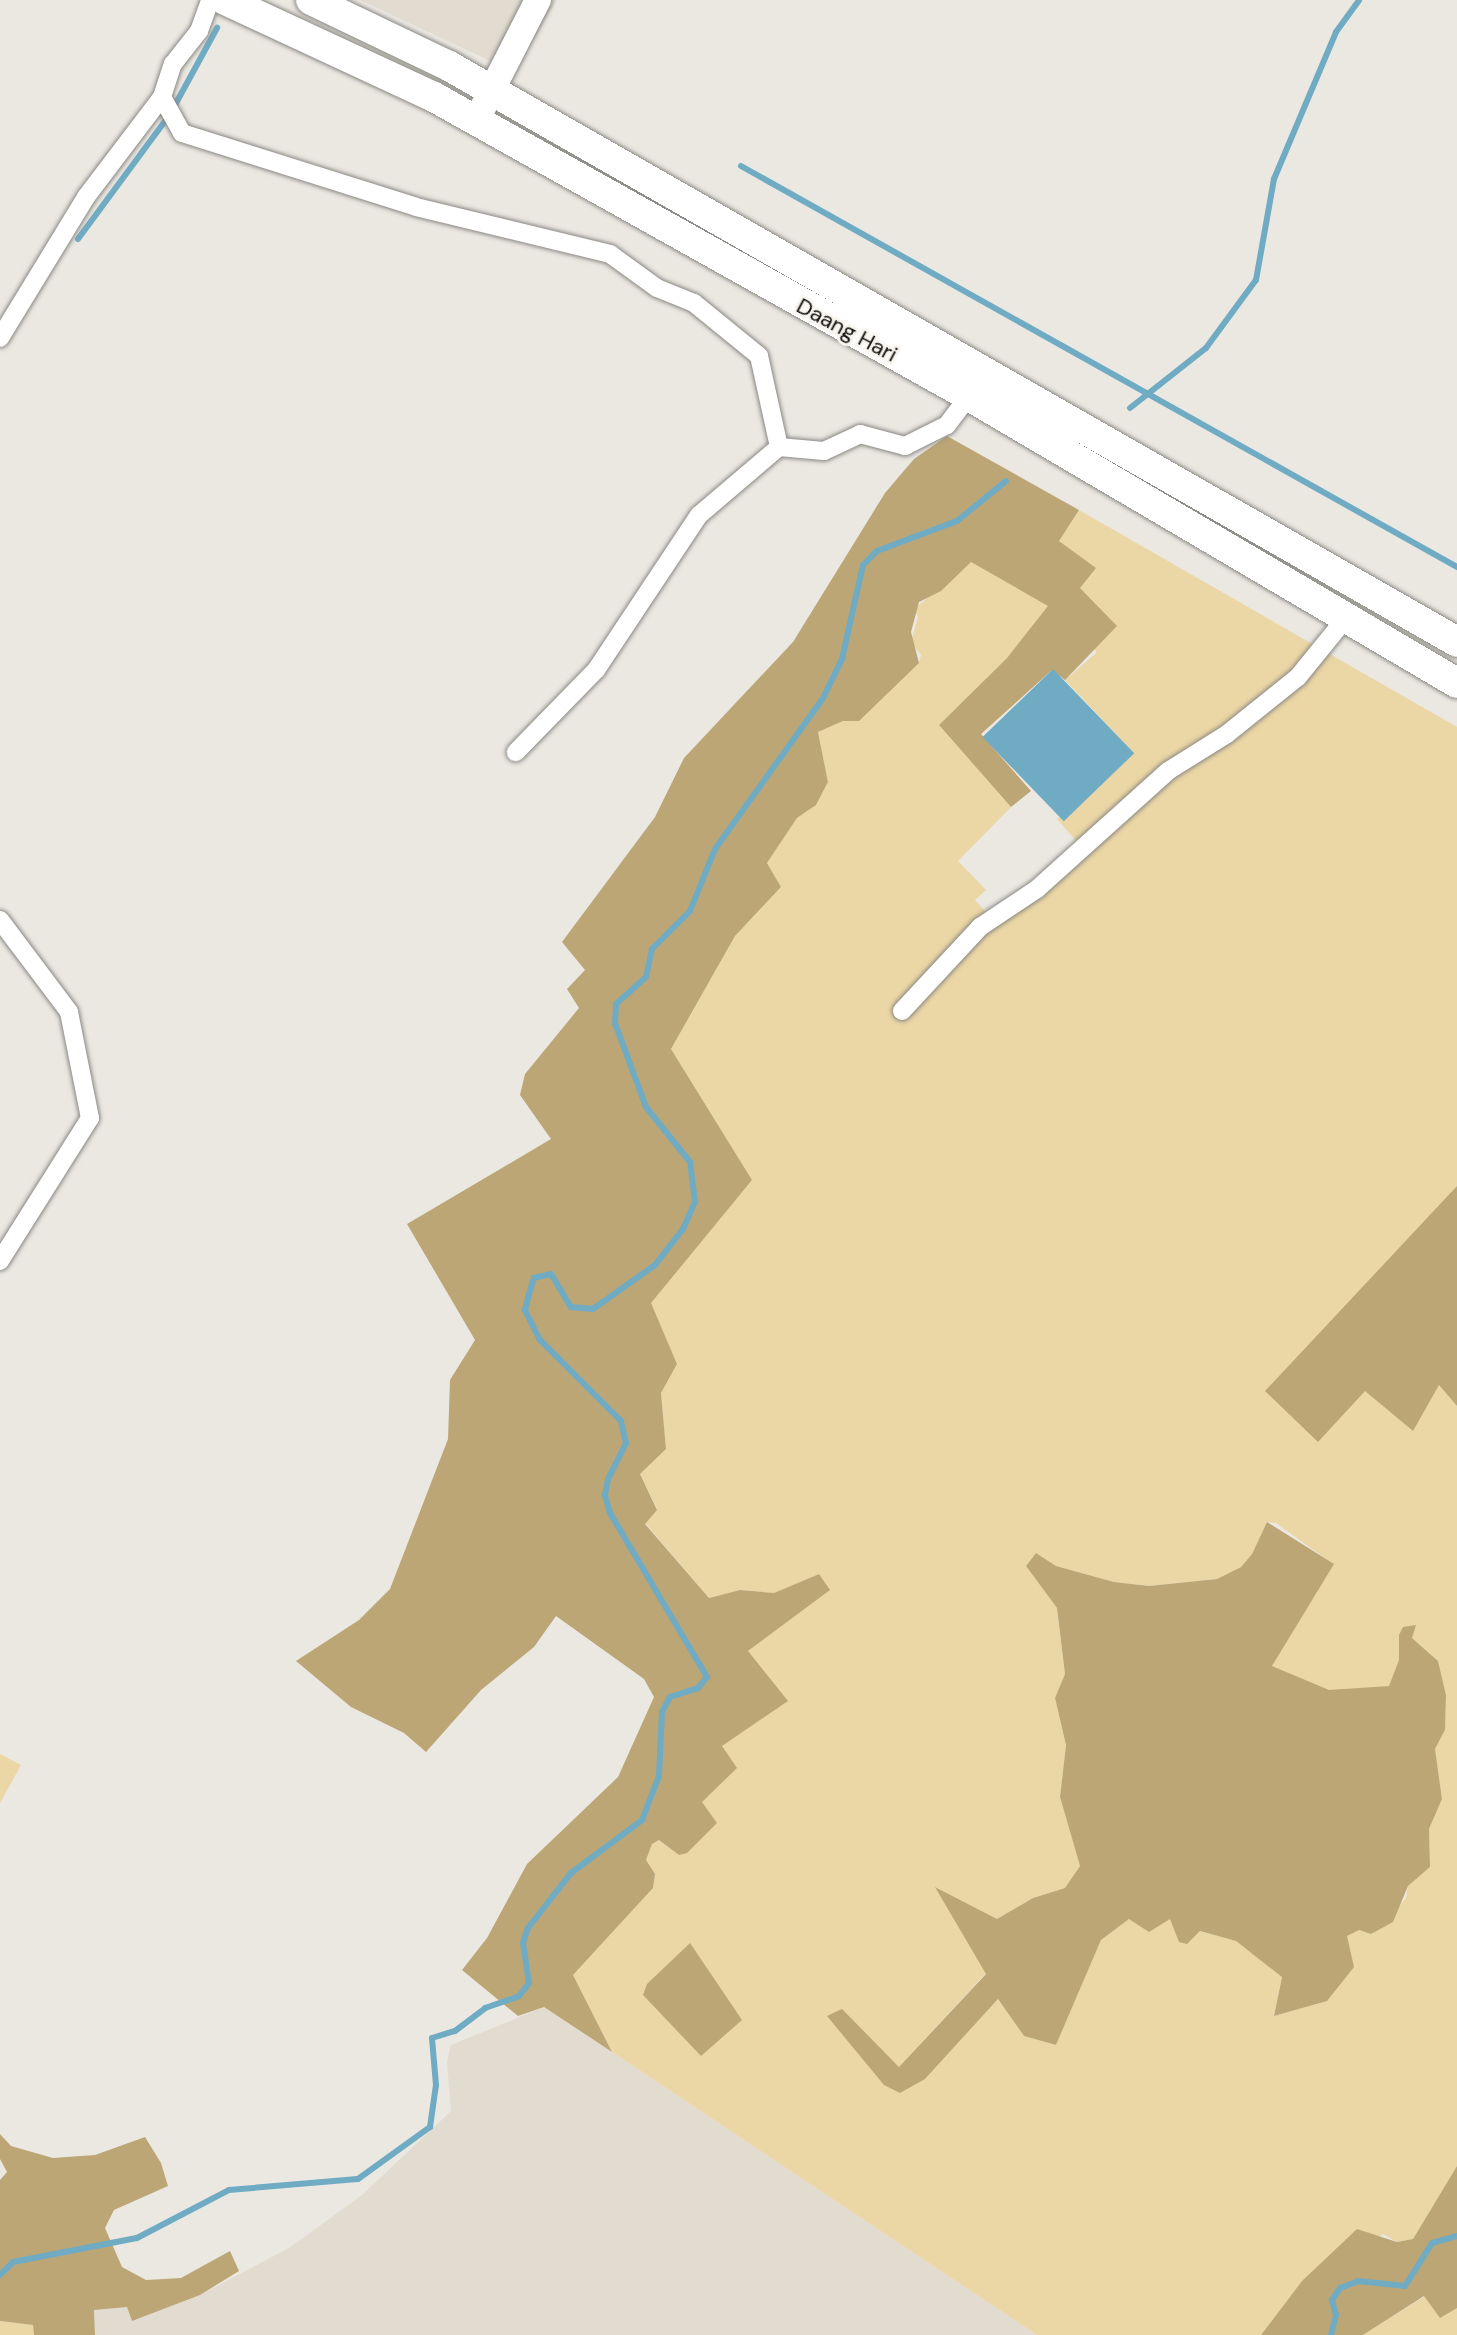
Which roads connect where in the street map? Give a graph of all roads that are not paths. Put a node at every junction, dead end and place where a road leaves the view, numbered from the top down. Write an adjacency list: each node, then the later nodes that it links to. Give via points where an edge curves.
1 (210, 0): 6 (street, via 199,31 173,64)
2 (225, 0): 7 (main road, Daang Hari, via 336,48)
3 (311, 0): 5 (main road, Daang Hari)
4 (538, 0): 5 (street)
5 (492, 90): 7 (street); 12 (main road, Daang Hari)
6 (162, 97): 8 (street, via 86,197); 10 (street, via 182,133 416,207 624,260 648,282 694,303 759,356)
7 (476, 121): 9 (main road, Daang Hari)
8 (0, 338)
9 (969, 396): 10 (street, via 947,425 905,446 860,434 824,451); 11 (main road, Daang Hari)
10 (779, 447): 14 (street, via 699,515 596,670)
11 (1346, 618): 13 (main road, Daang Hari); 16 (street, via 1298,677 1227,734 1168,771 1037,889 980,927)
12 (1457, 642)
13 (1457, 683)
14 (516, 752)
15 (0, 920): 17 (street, via 69,1012 90,1118)
16 (902, 1011)
17 (0, 1261)

